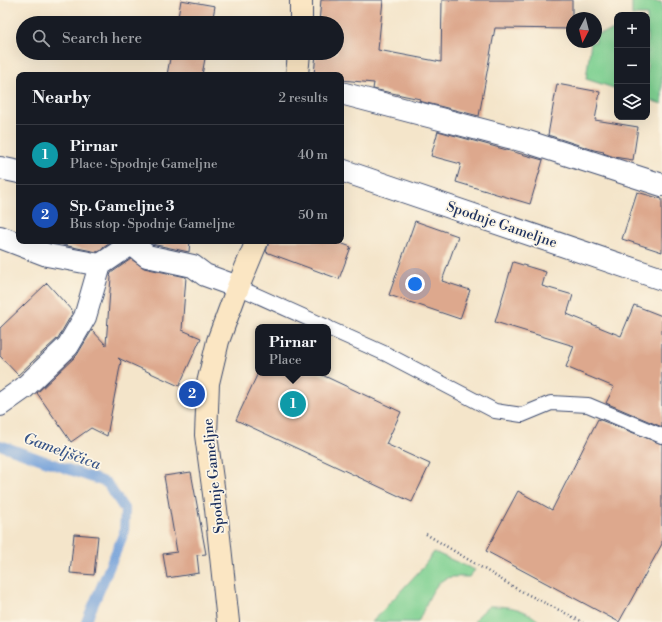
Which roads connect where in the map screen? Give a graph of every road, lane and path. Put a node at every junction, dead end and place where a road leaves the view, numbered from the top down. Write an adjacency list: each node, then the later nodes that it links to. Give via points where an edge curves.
1 (301, 0): 2 (street)
2 (302, 16)
3 (298, 60): 4 (street)
4 (297, 72)
5 (344, 95): 9 (street, via 528,142)
6 (0, 168): 7 (street)
7 (16, 171)
8 (344, 171): 17 (street, Spodnje Gameljne)
9 (662, 185)
10 (0, 237): 11 (street)
11 (16, 243)
12 (19, 244): 16 (street, via 48,255)
13 (128, 244): 16 (street)
14 (130, 244): 18 (street, via 147,256 193,266 205,275)
15 (256, 244): 18 (street, Spodnje Gameljne)
16 (100, 265): 21 (street, via 85,317 68,346 24,388)
17 (662, 279)
18 (238, 287): 19 (lane); 24 (street, Spodnje Gameljne, via 218,341 208,383 206,436)
19 (320, 324)
20 (331, 329): 22 (lane, via 386,354 495,411 522,415 552,403 588,405)
21 (0, 405)
22 (662, 436)
23 (426, 534): 25 (path, via 518,589)
24 (228, 622)
25 (583, 622)

